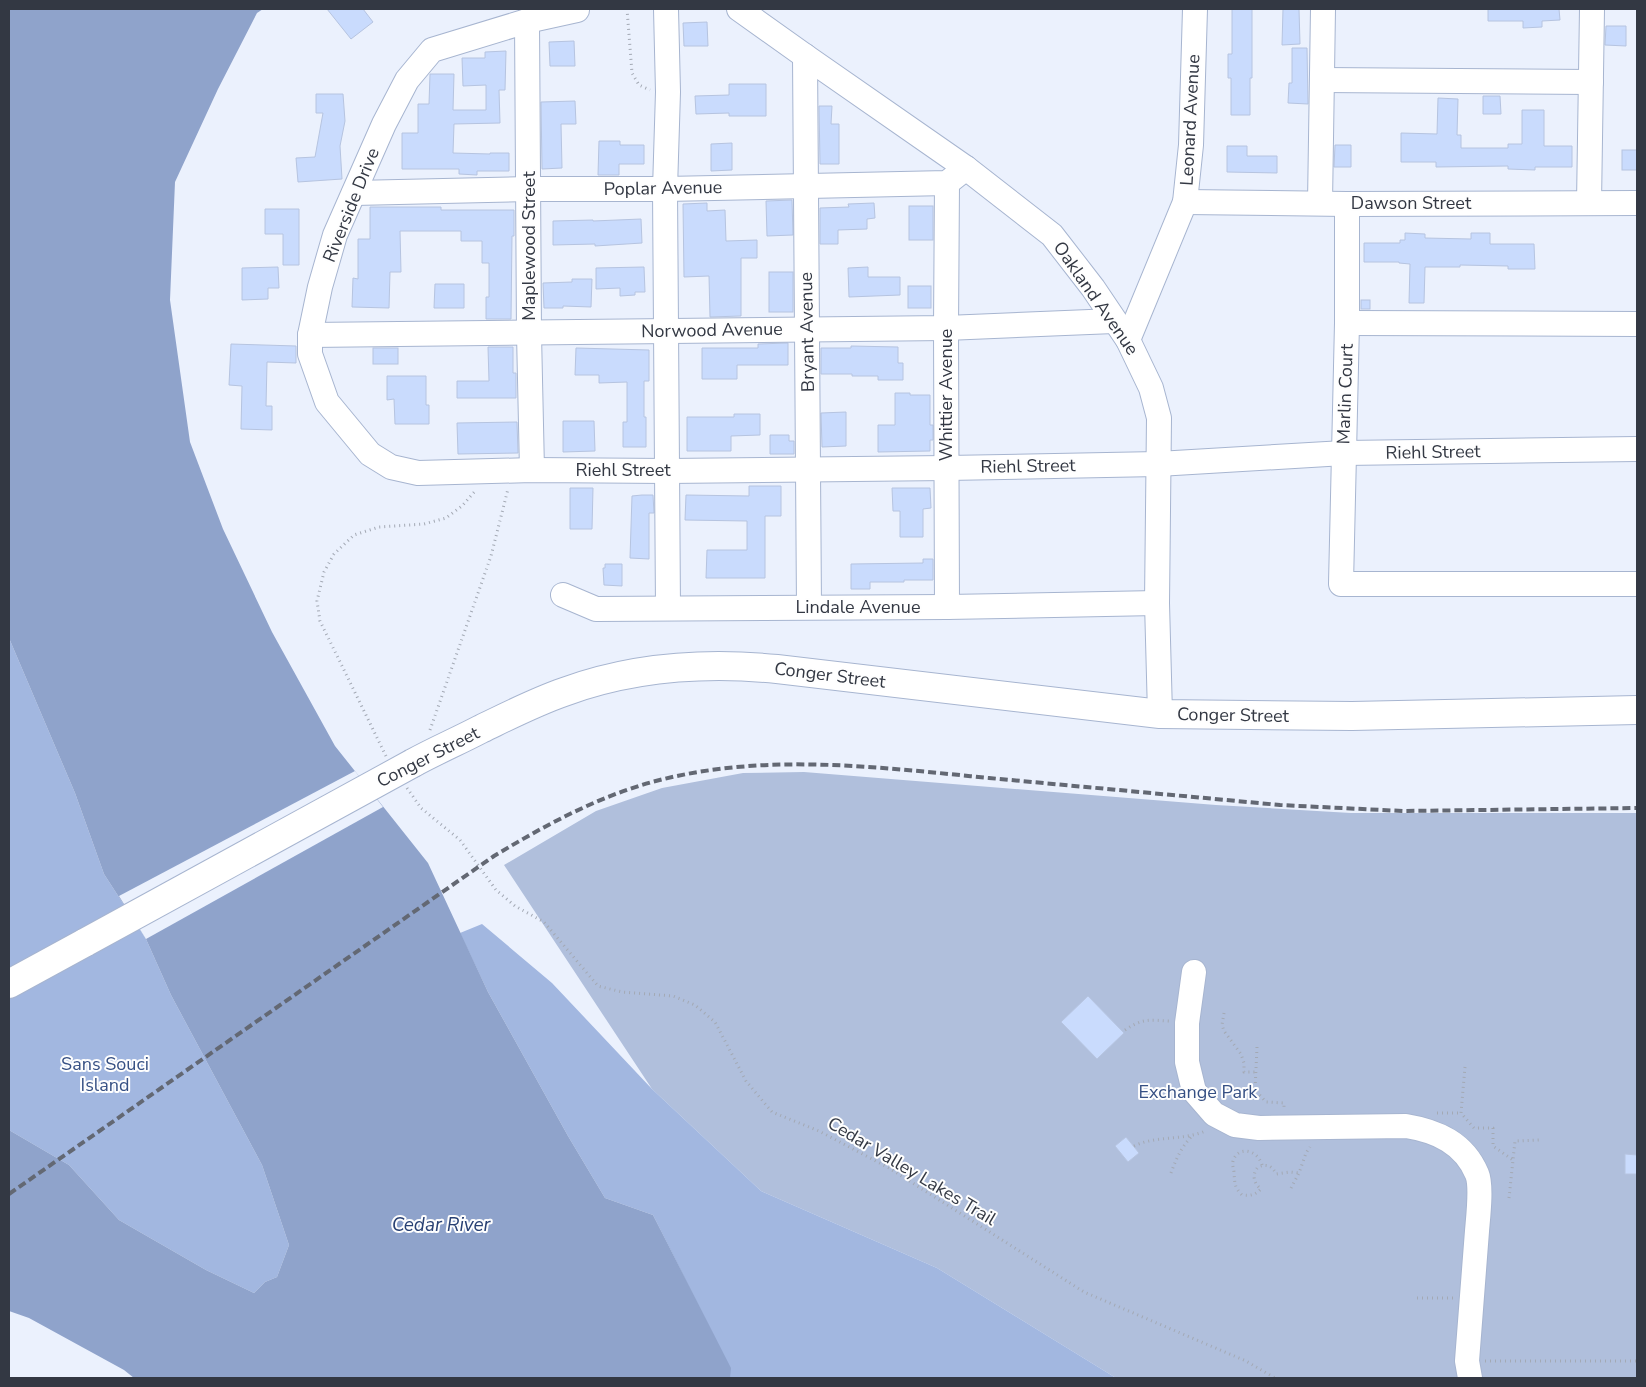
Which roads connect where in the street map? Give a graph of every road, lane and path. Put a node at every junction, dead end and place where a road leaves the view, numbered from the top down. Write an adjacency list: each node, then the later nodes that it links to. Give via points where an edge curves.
1 (627, 9): 12 (path, via 632,74 639,85 649,90)
2 (666, 9): 12 (street)
3 (740, 9): 9 (street, Oakland Avenue)
4 (1195, 9): 19 (street, Leonard Avenue, via 1191,145)
5 (1323, 9): 10 (street)
6 (1592, 9): 11 (street)
7 (577, 10): 8 (street, Riverside Drive)
8 (527, 21): 16 (street, Maplewood Street); 18 (street, Riverside Drive, via 432,50 407,80)
9 (805, 56): 13 (street, Oakland Avenue); 15 (street, Bryant Avenue)
10 (1322, 80): 11 (street); 20 (street)
11 (1591, 82): 21 (street)
12 (668, 92): 17 (street)
13 (966, 168): 14 (street); 24 (street, Oakland Avenue, via 1052,235)
14 (947, 184): 15 (street, Poplar Avenue); 27 (street, Whittier Avenue)
15 (805, 186): 17 (street, Poplar Avenue); 29 (street, Bryant Avenue)
16 (529, 189): 17 (street, Poplar Avenue); 18 (street, Poplar Avenue); 30 (street, Maplewood Street)
17 (665, 189): 28 (street)
18 (354, 193): 31 (street, Riverside Drive, via 335,235)
19 (1185, 202): 20 (street, Dawson Street); 32 (street, Leonard Avenue)
20 (1320, 203): 23 (street, Dawson Street)
21 (1589, 203): 22 (street, Dawson Street); 23 (street, Dawson Street)
22 (1637, 203)
23 (1347, 204): 25 (street, Marlin Court)
24 (1114, 321): 27 (street, Norwood Avenue); 32 (street, Oakland Avenue)
25 (1347, 323): 26 (street); 34 (street, Marlin Court)
26 (1637, 324)
27 (946, 328): 29 (street, Norwood Avenue); 36 (street, Whittier Avenue)
28 (666, 330): 29 (street, Norwood Avenue); 30 (street, Norwood Avenue); 39 (street)
29 (807, 330): 38 (street, Bryant Avenue)
30 (529, 334): 31 (street, Norwood Avenue); 37 (street, Maplewood Street)
31 (310, 335): 40 (street, Riverside Drive, via 310,354 328,402 370,454 391,467)
32 (1128, 340): 35 (street, Oakland Avenue, via 1152,388 1159,418)
33 (1637, 449): 34 (street, Riehl Street)
34 (1344, 453): 35 (street, Riehl Street); 41 (street, Marlin Court, via 1341,584)
35 (1158, 464): 36 (street, Riehl Street); 43 (street, Oakland Avenue)
36 (946, 468): 38 (street, Riehl Street); 45 (street, Whittier Avenue)
37 (513, 470): 39 (street, Riehl Street); 40 (street, Riehl Street); 49 (path, via 491,556 432,720); 49 (path, Cedar Valley Lakes Trail, via 446,518 424,524 379,527 354,534 334,554 324,572 316,601 320,621 371,727)
38 (808, 470): 39 (street, Riehl Street); 44 (street, Bryant Avenue)
39 (668, 471): 46 (street)
40 (418, 473)
41 (1637, 584)
42 (563, 595): 46 (street, Lindale Avenue, via 596,609)
43 (1157, 603): 45 (street, Lindale Avenue); 48 (street, Oakland Avenue)
44 (809, 607): 45 (street, Lindale Avenue); 46 (street, Lindale Avenue)
45 (947, 607)
46 (668, 608)
47 (1637, 710): 48 (main road, Conger Street, via 1352,716)
48 (1160, 714): 49 (main road, Conger Street, via 777,669 711,665 637,673 565,692 530,705)
49 (407, 766): 51 (main road, Conger Street, bridge); 76 (path, Cedar Valley Lakes Trail, via 421,808 460,840 496,890 544,922 598,986 622,992 673,996 695,1005 715,1022 746,1082 772,1112 819,1131 889,1168 1084,1292 1246,1361)
50 (1194, 972): 53 (street)
51 (9, 984)
52 (1224, 1013): 57 (path, via 1224,1031 1241,1054 1244,1072)
53 (1188, 1020): 54 (path, via 1145,1020); 61 (street, via 1187,1062 1194,1091)
54 (1125, 1030)
55 (1257, 1047): 57 (path)
56 (1465, 1067): 60 (path)
57 (1256, 1072): 58 (path, via 1256,1090 1266,1102 1284,1103)
58 (1284, 1112)
59 (1432, 1113): 60 (path)
60 (1461, 1113): 66 (path, via 1474,1128 1493,1128 1493,1146)
61 (1220, 1117): 62 (path, via 1212,1127); 75 (street, via 1235,1125 1259,1128 1406,1126 1426,1129 1448,1138 1468,1157 1478,1176 1479,1211)
62 (1191, 1137): 65 (path, via 1161,1138); 68 (path, via 1183,1146)
63 (1539, 1140): 66 (path, via 1515,1141)
64 (1316, 1143): 69 (path, via 1306,1153)
65 (1134, 1146)
66 (1513, 1160): 71 (path)
67 (1262, 1165): 67 (path, via 1256,1169 1254,1177 1261,1188 1256,1194 1242,1195 1234,1185 1234,1160 1238,1154 1250,1152 1257,1155); 69 (path, via 1274,1169 1276,1174)
68 (1171, 1173)
69 (1299, 1173): 70 (path)
70 (1291, 1188)
71 (1509, 1198)
72 (1417, 1298): 73 (path)
73 (1449, 1298)
74 (1637, 1361): 75 (path)
75 (1469, 1369)
76 (1276, 1378)

